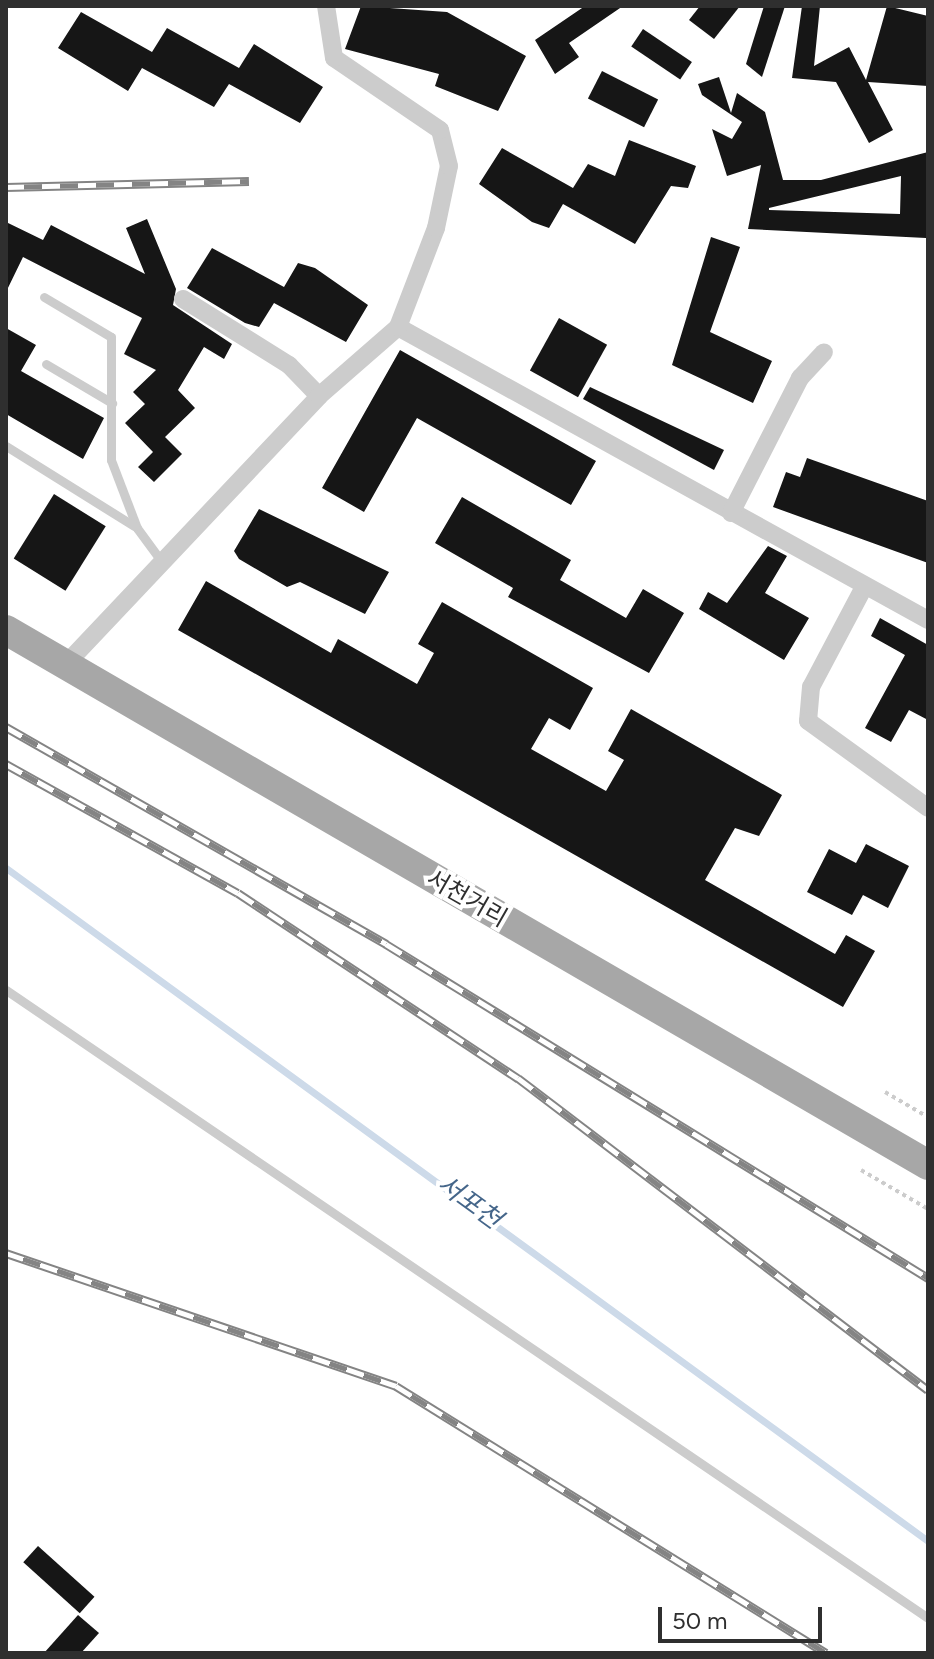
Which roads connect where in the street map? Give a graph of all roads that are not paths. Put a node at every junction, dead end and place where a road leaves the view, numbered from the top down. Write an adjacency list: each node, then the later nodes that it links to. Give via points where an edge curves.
1 (326, 6): 4 (street, via 334,58 440,130 449,166 436,228)
2 (44, 297): 8 (lane, via 111,337)
3 (183, 299): 7 (street, via 289,365)
4 (398, 327): 7 (street); 10 (street)
5 (824, 352): 10 (street, via 800,378)
6 (46, 364): 8 (lane)
7 (319, 396): 12 (street)
8 (112, 403): 11 (lane, via 111,460)
9 (6, 446): 11 (lane)
10 (731, 513): 13 (street)
11 (137, 528): 12 (lane)
12 (162, 562): 16 (street)
13 (864, 587): 14 (street); 17 (street, via 811,687 808,721)
14 (928, 620)
15 (6, 630): 16 (main road, 서천거리)
16 (66, 664): 19 (main road, 서천거리)
17 (928, 808)
18 (6, 990): 20 (lane)
19 (928, 1165)
20 (928, 1618)

